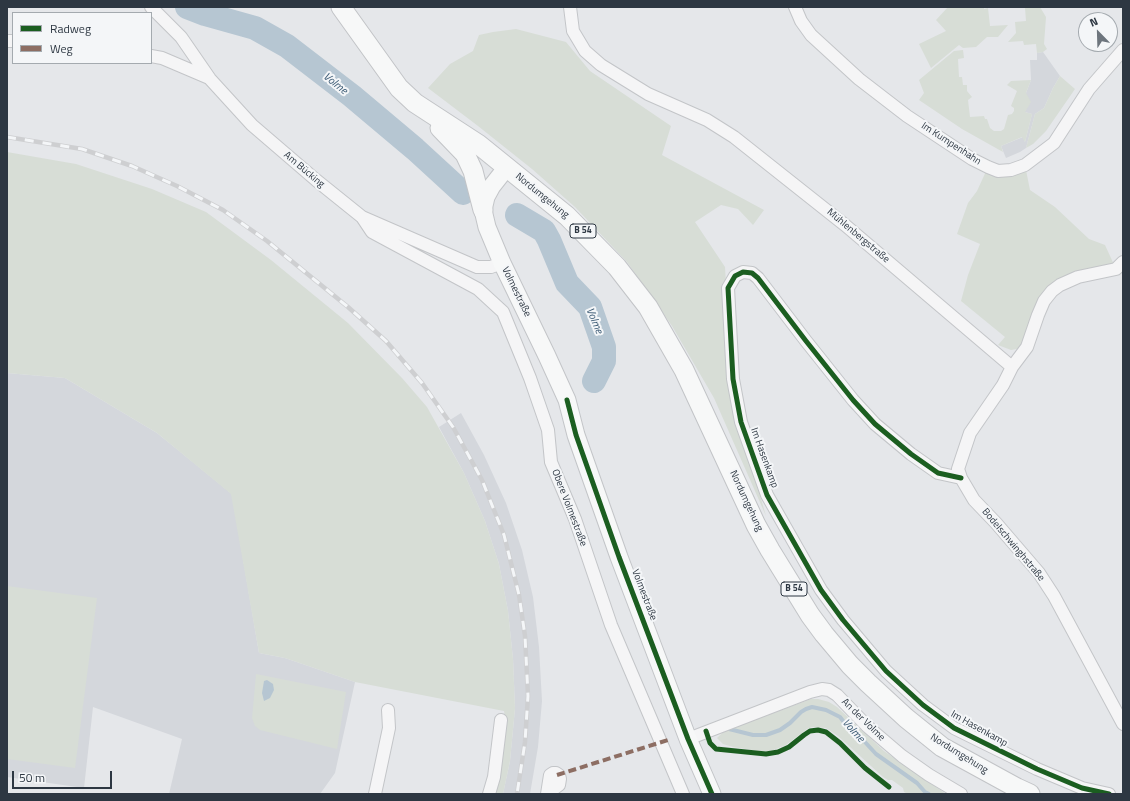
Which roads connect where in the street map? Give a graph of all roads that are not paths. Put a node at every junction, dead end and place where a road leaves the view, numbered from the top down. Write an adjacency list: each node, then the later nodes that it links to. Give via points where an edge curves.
1 (151, 7): 7 (street, Am Bücking, via 181,37)
2 (341, 7): 8 (main road, B 54, via 399,88)
3 (795, 7): 5 (street, Im Kumpenhahn, via 801,21 812,35 859,79 907,116 972,159 998,171 1026,165 1054,143 1089,89)
4 (570, 13): 14 (street, Mühlenbergstraße, via 573,31 585,51 601,66 648,94 708,120 734,137 845,225)
5 (1123, 50)
6 (152, 56): 7 (street)
7 (210, 79): 11 (street, Am Bücking, via 252,126)
8 (416, 103): 9 (main road, B 54, via 478,144); 10 (main road, via 464,154 473,171)
9 (507, 167): 10 (main road, via 492,186); 25 (main road, Nordumgehung / B 54, via 567,216 617,267 648,307 684,370 760,531 784,574 824,634 868,683 942,747)
10 (483, 210): 13 (main road, Volmestraße)
11 (362, 217): 13 (street, Am Bücking, via 477,267 491,267); 22 (street, Obere Volmestraße, via 372,232 478,289 503,312 548,430 552,462 575,519 611,625)
12 (1123, 262): 14 (street, via 1116,269 1078,277 1052,291 1044,301 1027,347)
13 (502, 263): 19 (main road, Volmestraße, via 567,400 576,435)
14 (1012, 367): 15 (street, via 1003,385 970,433 958,469)
15 (961, 478): 18 (street, Bodelschwinghstraße, via 974,500 1039,574 1054,596); 26 (street, Im Hasenkamp, via 938,473 875,424 853,400 758,278 752,273 744,272 734,276 728,288 733,379 741,422 767,495 822,590 839,614 886,671 923,705 954,728 1037,769 1082,788)
16 (388, 710): 20 (street, via 389,728)
17 (501, 720): 21 (street, via 494,777)
18 (1123, 724)
19 (688, 739): 23 (main road, Volmestraße); 24 (street, An der Volme, via 803,694 828,690 837,695 868,727 902,756)
20 (376, 794)
21 (489, 794)
22 (684, 794)
23 (712, 794)
24 (962, 794)
25 (1030, 794)
26 (1109, 794)

